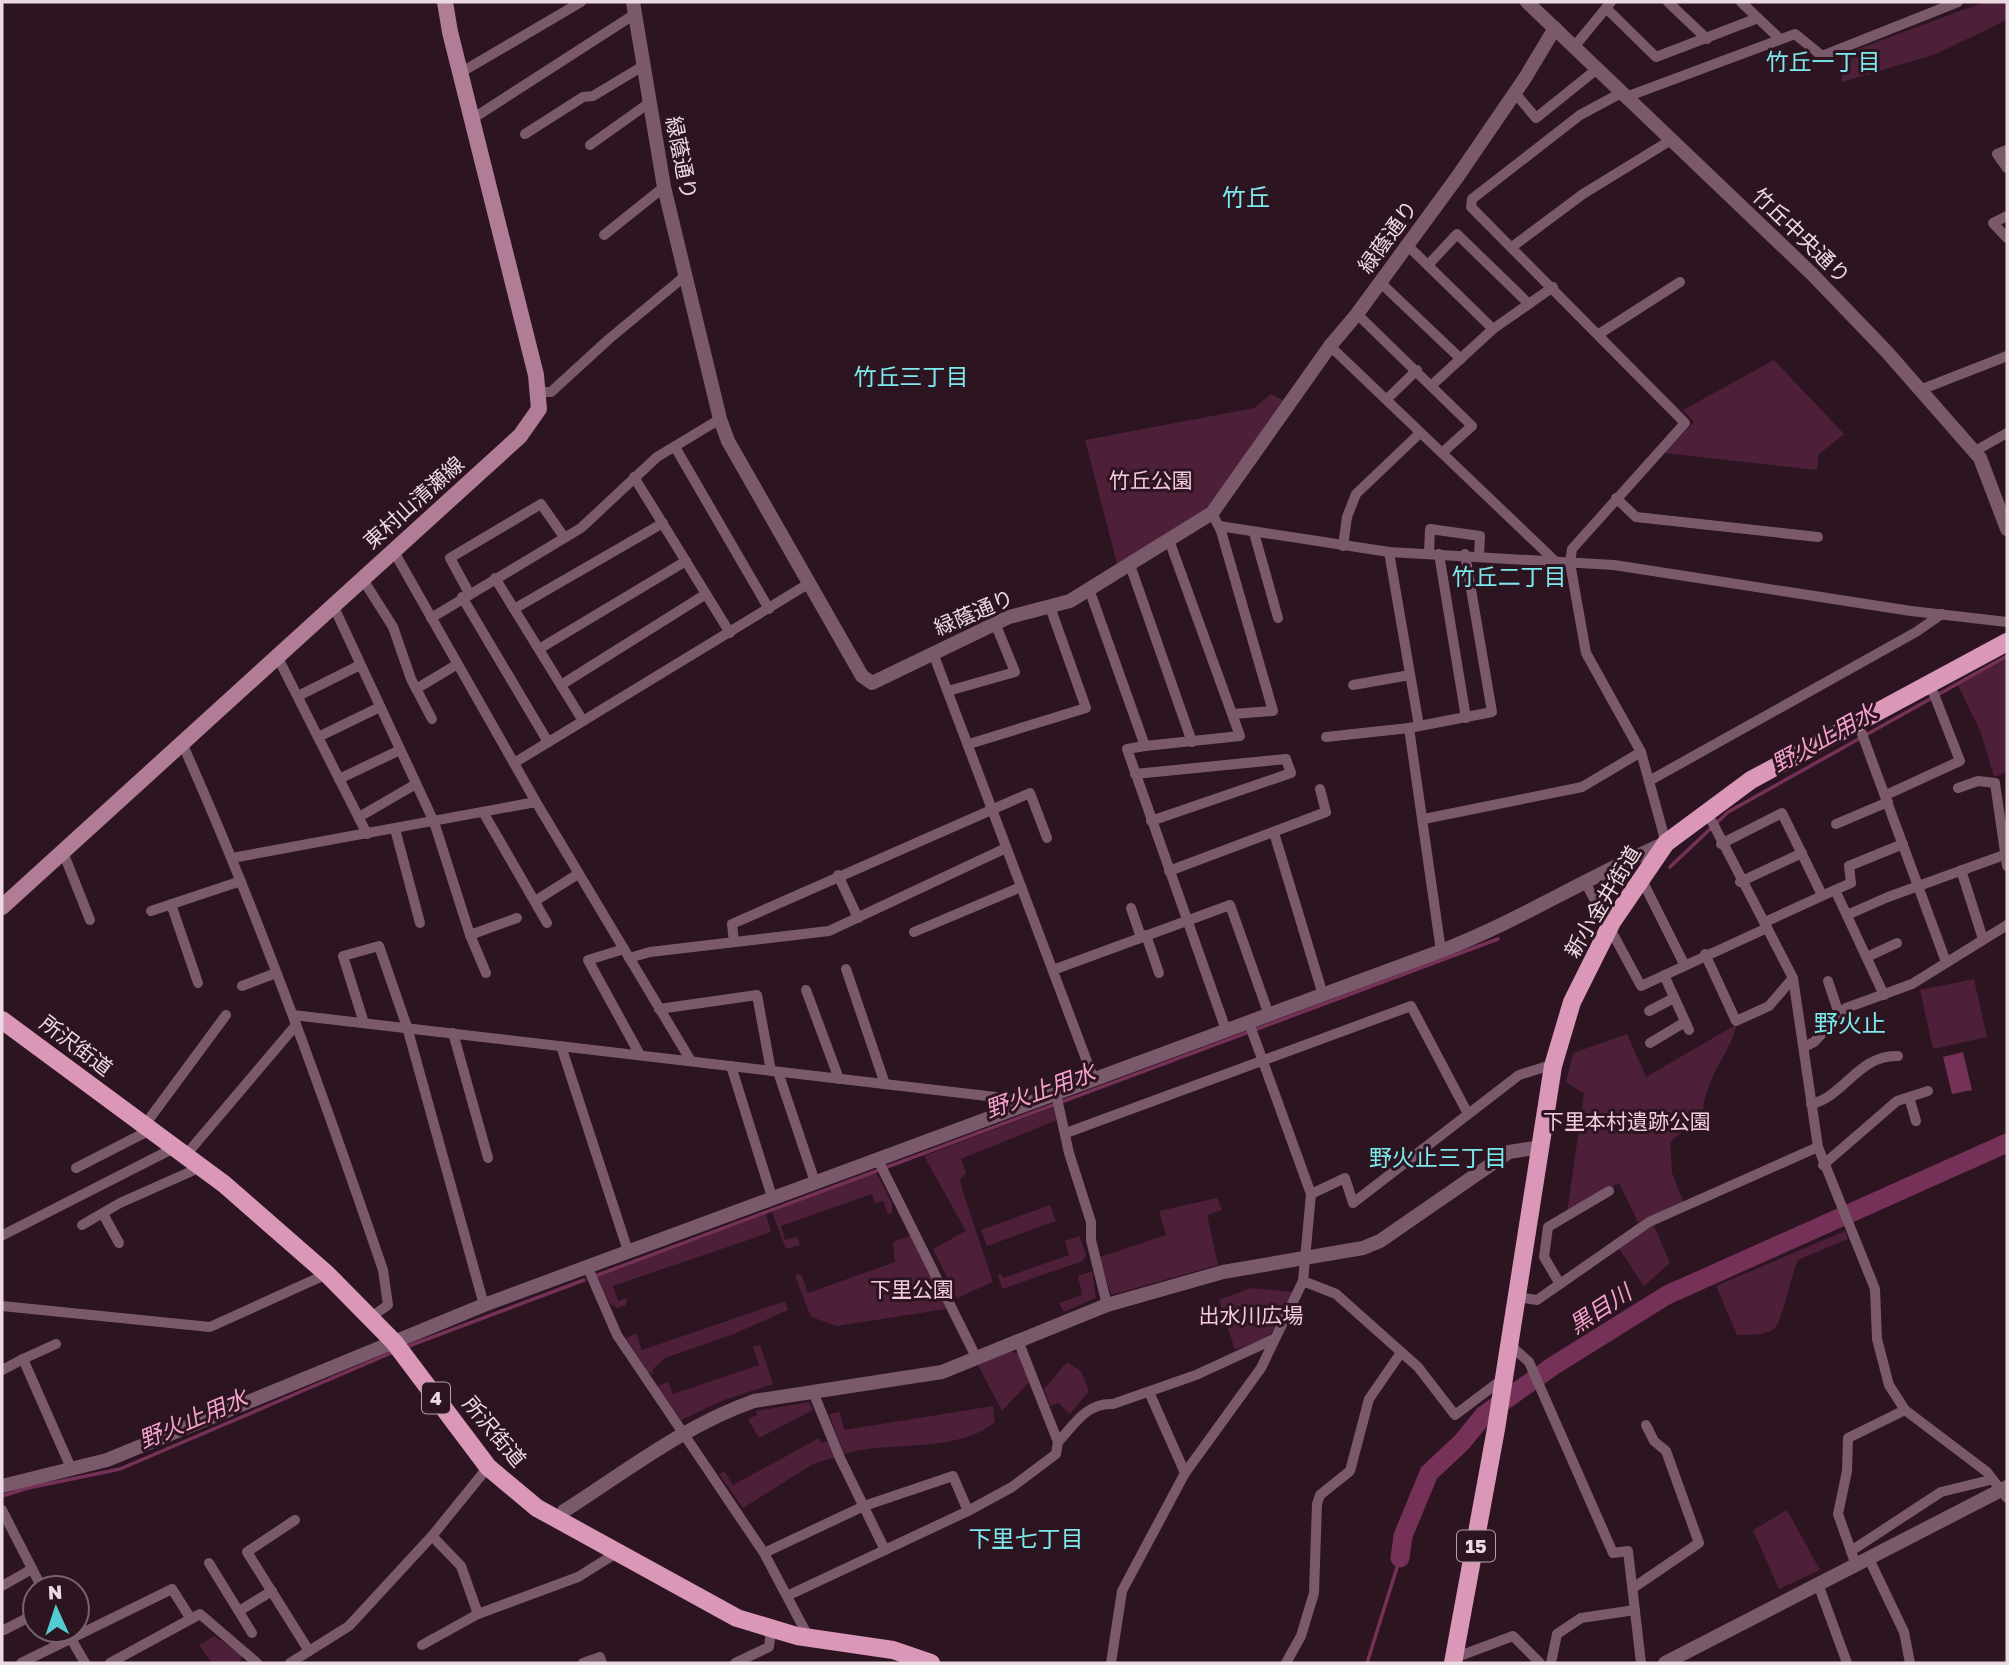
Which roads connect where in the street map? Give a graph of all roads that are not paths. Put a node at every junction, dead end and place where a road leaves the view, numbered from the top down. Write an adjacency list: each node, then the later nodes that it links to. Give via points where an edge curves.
1 (445, 2): 16 (main road)
2 (581, 2): 16 (street)
3 (1527, 2): 10 (street, 竹丘中央通り)
4 (1668, 2): 11 (street)
5 (1741, 2): 9 (street)
6 (1958, 2): 12 (street, via 1822,56 1794,34)
7 (1608, 5): 11 (street, via 1656,57); 13 (street)
8 (634, 8): 14 (street, 緑蔭通り); 20 (street)
9 (1758, 18): 11 (street); 12 (street)
10 (1555, 28): 13 (street, 竹丘中央通り); 17 (street, 緑蔭通り)
11 (1707, 39)
12 (1780, 39): 18 (street)
13 (1574, 47): 15 (street, 竹丘中央通り)
14 (643, 66): 19 (street, 緑蔭通り); 21 (street)
15 (1597, 69): 17 (street, via 1536,118); 18 (street, 竹丘中央通り)
16 (460, 73): 20 (main road)
17 (1515, 93): 30 (street, 緑蔭通り)
18 (1623, 95): 22 (street, 竹丘中央通り); 31 (street, via 1580,115 1472,199 1471,207)
19 (649, 103): 23 (street); 26 (street, 緑蔭通り)
20 (472, 119): 47 (main road)
21 (525, 134)
22 (1671, 140): 31 (street, via 1583,194); 46 (street, 竹丘中央通り, via 1812,274)
23 (590, 145)
24 (2007, 150): 25 (street, via 1997,154)
25 (2007, 167)
26 (664, 187): 28 (street); 33 (street, 緑蔭通り)
27 (2007, 216): 29 (street, via 1993,223)
28 (604, 236)
29 (2007, 238)
30 (1406, 244): 32 (street); 35 (street, 緑蔭通り)
31 (1512, 247): 36 (street)
32 (1427, 265): 37 (street, via 1457,234); 39 (street)
33 (685, 276): 47 (street, via 551,392); 49 (street, 緑蔭通り)
34 (1680, 282): 40 (street)
35 (1381, 283): 38 (street, 緑蔭通り); 43 (street)
36 (1553, 287): 37 (street); 40 (street)
37 (1529, 304): 39 (street)
38 (1357, 314): 41 (street, 緑蔭通り); 44 (street)
39 (1493, 329): 43 (street)
40 (1599, 334): 56 (street, via 1685,423)
41 (1330, 346): 48 (street); 57 (street, 緑蔭通り)
42 (2007, 356): 46 (street)
43 (1461, 359): 45 (street)
44 (1417, 370): 45 (street); 48 (street)
45 (1432, 385): 54 (street, via 1472,426)
46 (1920, 390): 53 (street, 竹丘中央通り)
47 (540, 392): 65 (main road, 東村山清瀬線, via 539,409 520,436)
48 (1387, 399): 50 (street)
49 (720, 419): 52 (street); 76 (street, 緑蔭通り)
50 (1420, 433): 54 (street); 64 (street, via 1356,494)
51 (2007, 433): 53 (street)
52 (675, 447): 55 (street); 82 (street)
53 (1975, 451): 59 (street, 竹丘中央通り)
54 (1443, 452): 71 (street)
55 (634, 477): 58 (street); 61 (street, via 581,528)
56 (1616, 498): 62 (street, via 1636,517); 72 (street, via 1572,549)
57 (1215, 520): 60 (street); 63 (street, 緑蔭通り); 104 (street, via 1273,711)
58 (663, 523): 70 (street); 83 (street)
59 (2007, 529)
60 (1254, 533): 64 (street); 86 (street)
61 (564, 537): 74 (street); 79 (street, via 541,504 484,537 450,558)
62 (1818, 537)
63 (1169, 540): 73 (street, 緑蔭通り); 104 (street)
64 (1343, 546): 66 (street)
65 (393, 550): 75 (main road, 東村山清瀬線); 85 (street)
66 (1389, 552): 67 (street); 96 (street)
67 (1434, 553): 68 (street); 69 (street, via 1430,529 1480,536); 105 (street)
68 (1465, 554): 69 (street); 105 (street, via 1492,712)
69 (1479, 556): 71 (street)
70 (686, 561): 78 (street); 91 (street)
71 (1555, 561): 72 (street)
72 (1570, 563): 84 (street, via 1614,565); 118 (street, via 1586,653)
73 (1129, 565): 77 (street, 緑蔭通り); 114 (street)
74 (495, 578): 79 (street); 83 (street)
75 (362, 579): 80 (main road, 東村山清瀬線); 99 (street, via 393,627)
76 (808, 584): 82 (street); 92 (street, 緑蔭通り, via 866,681 879,681)
77 (1090, 589): 81 (street, 緑蔭通り); 116 (street)
78 (706, 594): 89 (street); 97 (street)
79 (466, 595): 85 (street); 112 (street)
80 (333, 605): 93 (main road, 東村山清瀬線); 94 (street)
81 (1051, 607): 88 (street, 緑蔭通り); 115 (street, via 1086,708)
82 (769, 608): 89 (street)
83 (514, 609): 91 (street)
84 (1942, 614): 87 (street); 123 (street)
85 (431, 618): 95 (street)
86 (1278, 618)
87 (2007, 622)
88 (995, 623): 92 (street, 緑蔭通り); 100 (street, via 1014,672)
89 (730, 633): 107 (street)
90 (2007, 642): 101 (main road, 新小金井街道 / 15)
91 (539, 649): 97 (street)
92 (933, 653): 100 (street)
93 (277, 656): 102 (street); 113 (main road, 東村山清瀬線)
94 (360, 665): 102 (street); 103 (street)
95 (456, 665): 99 (street); 119 (street)
96 (1410, 675): 98 (street); 108 (street)
97 (561, 685): 107 (street)
98 (1353, 685)
99 (416, 689): 106 (street)
100 (947, 691): 115 (street)
101 (1933, 692): 109 (main road, 新小金井街道 / 15); 128 (street, via 1960,761)
102 (298, 696): 110 (street)
103 (380, 707): 110 (street); 117 (street)
104 (1233, 714): 114 (street, via 1240,736)
105 (1466, 718): 108 (street)
106 (432, 719)
107 (583, 721): 112 (street)
108 (1414, 727): 111 (street); 133 (street)
109 (1861, 732): 128 (street); 135 (main road, 新小金井街道 / 15, via 1751,780)
110 (318, 737): 122 (street)
111 (1326, 737)
112 (548, 742): 119 (street)
113 (182, 743): 146 (main road, 東村山清瀬線); 148 (street)
114 (1192, 743): 116 (street)
115 (969, 744): 130 (street)
116 (1145, 746): 120 (street, via 1127,749)
117 (400, 750): 122 (street); 125 (street)
118 (1641, 752): 123 (street); 133 (street, via 1581,787)
119 (514, 763): 129 (street)
120 (1135, 774): 134 (street); 134 (street, via 1286,759 1291,773)
121 (2007, 777): 124 (street)
122 (339, 779): 132 (street)
123 (1649, 781): 142 (street)
124 (1995, 783): 126 (street, via 1978,780); 149 (street)
125 (416, 784): 132 (street); 136 (street)
126 (1958, 788)
127 (1320, 789): 139 (street, via 1326,813)
128 (1887, 799): 137 (street); 144 (street)
129 (536, 802): 131 (street); 152 (street)
130 (992, 808): 141 (street, via 1030,793); 145 (street); 153 (street)
131 (483, 812): 136 (street); 162 (street)
132 (359, 817): 140 (street)
133 (1424, 819): 183 (street)
134 (1151, 821): 151 (street)
135 (1711, 821): 142 (main road, 新小金井街道 / 15); 143 (street)
136 (434, 822): 138 (street); 178 (street)
137 (1836, 824)
138 (395, 829): 140 (street); 172 (street)
139 (1274, 833): 151 (street); 200 (street)
140 (367, 834): 148 (street)
141 (1047, 838)
142 (1666, 843): 154 (main road, 新小金井街道 / 15); 157 (street)
143 (1721, 844): 147 (street, via 1782,813); 156 (street)
144 (1903, 844): 158 (street); 160 (street, via 1849,866 1850,883)
145 (1006, 848): 159 (street); 169 (street)
146 (63, 852): 164 (main road, 東村山清瀬線); 170 (street)
147 (1802, 853): 156 (street); 161 (street)
148 (232, 858): 155 (street)
149 (2006, 860): 150 (street)
150 (1961, 870): 158 (street); 180 (street)
151 (1169, 871): 171 (street)
152 (578, 874): 162 (street); 184 (street)
153 (838, 875): 169 (street); 181 (street, via 732,924)
154 (1642, 880): 176 (main road, 新小金井街道 / 15); 188 (street)
155 (241, 881): 163 (street); 191 (street)
156 (1740, 882): 174 (street)
157 (1585, 883): 176 (street); 183 (street, via 1514,921)
158 (1919, 885): 167 (street); 187 (street)
159 (1021, 887): 177 (street); 190 (street)
160 (1835, 890): 161 (street); 167 (street)
161 (1821, 893): 174 (street)
162 (535, 901): 173 (street)
163 (171, 904): 166 (street); 197 (street)
164 (2, 906)
165 (1131, 908): 179 (street)
166 (151, 911)
167 (1847, 915): 186 (street)
168 (517, 918): 178 (street)
169 (858, 918): 181 (street, via 829,931)
170 (90, 920)
171 (1187, 920): 179 (street); 207 (street, via 1230,905); 213 (street)
172 (420, 923)
173 (547, 923)
174 (1766, 925): 185 (street); 195 (street)
175 (2007, 925): 180 (street)
176 (1609, 928): 194 (street, via 1641,986); 222 (main road, 新小金井街道 / 15, via 1572,1002)
177 (914, 932)
178 (470, 935): 192 (street)
179 (1144, 936): 190 (street); 193 (street)
180 (1983, 939): 187 (street)
181 (734, 942): 184 (street)
182 (1897, 943): 186 (street)
183 (1441, 951): 200 (street)
184 (627, 954): 203 (street); 218 (street, via 588,960)
185 (1705, 954): 188 (street); 195 (street, via 1736,1021 1769,1006)
186 (1867, 957): 201 (street)
187 (1946, 962): 201 (street)
188 (1684, 964): 194 (street)
189 (846, 969): 227 (street)
190 (1053, 970): 226 (street)
191 (276, 973): 198 (street); 209 (street)
192 (486, 973)
193 (1159, 973)
194 (1664, 975): 202 (street)
195 (1793, 978): 217 (street)
196 (1828, 981): 205 (street)
197 (198, 983)
198 (242, 986)
199 (807, 990): 225 (street)
200 (1323, 995): 207 (street)
201 (1884, 995): 205 (street)
202 (1674, 998): 204 (street); 215 (street, via 1687,1026)
203 (659, 1009): 221 (street); 224 (street, via 757,995)
204 (1650, 1012)
205 (1839, 1014): 217 (street)
206 (226, 1015): 235 (street)
207 (1269, 1015): 212 (street)
208 (2, 1020): 235 (main road, 所沢街道 / 4)
209 (295, 1020): 210 (street); 239 (street); 263 (street, via 383,1270 388,1305)
210 (364, 1023): 211 (street); 211 (street, via 343,956 379,946)
211 (407, 1027): 214 (street); 260 (street)
212 (1251, 1028): 213 (street); 220 (street)
213 (1226, 1030): 226 (street)
214 (453, 1033): 216 (street); 240 (street)
215 (1650, 1043)
216 (561, 1046): 218 (street); 253 (street)
217 (1804, 1047): 231 (street)
218 (640, 1055): 221 (street)
219 (1898, 1056): 231 (street, via 1862,1066 1822,1102)
220 (1262, 1060): 233 (street, via 1412,1006); 236 (street); 247 (street)
221 (691, 1061): 223 (street)
222 (1554, 1064): 233 (street, via 1519,1075); 237 (main road, 新小金井街道 / 15)
223 (731, 1066): 224 (street); 248 (street)
224 (775, 1071): 225 (street); 245 (street)
225 (839, 1079): 227 (street)
226 (1094, 1080): 230 (street)
227 (885, 1084): 232 (street, via 1013,1099)
228 (1928, 1091): 229 (street)
229 (1909, 1097): 234 (street); 242 (street, via 1897,1101)
230 (1057, 1099): 232 (street); 236 (street)
231 (1811, 1104): 238 (street)
232 (1030, 1105): 241 (street)
233 (1466, 1112): 247 (street, via 1353,1203 1345,1178)
234 (1916, 1121)
235 (147, 1128): 239 (main road, 所沢街道 / 4); 244 (street)
236 (1066, 1133): 261 (street, via 1091,1222)
237 (1541, 1147): 254 (street, via 1509,1152 1380,1241); 259 (main road, 新小金井街道 / 15)
238 (1818, 1147): 242 (street); 258 (street, via 1648,1222)
239 (180, 1152): 243 (main road, 所沢街道 / 4); 251 (street)
240 (488, 1158)
241 (881, 1165): 245 (street); 271 (street)
242 (1823, 1165): 276 (street, via 1875,1289 1877,1339 1889,1385)
243 (201, 1167): 249 (street); 256 (main road, 所沢街道 / 4)
244 (76, 1168)
245 (815, 1181): 248 (street)
246 (1609, 1191): 258 (street, via 1548,1227 1544,1258)
247 (1311, 1194): 254 (street)
248 (772, 1197): 253 (street)
249 (103, 1214): 250 (street); 252 (street)
250 (82, 1225)
251 (3, 1236)
252 (119, 1244)
253 (628, 1251): 255 (street)
254 (1303, 1257): 257 (street); 261 (street, via 1223,1272)
255 (587, 1266): 260 (street); 278 (street, via 617,1335)
256 (327, 1274): 262 (street, via 210,1327); 263 (main road, 所沢街道 / 4)
257 (1303, 1281): 264 (street); 269 (street, via 1336,1294)
258 (1560, 1284): 259 (street, via 1537,1300)
259 (1517, 1297): 268 (main road, 新小金井街道 / 15)
260 (484, 1305): 265 (street)
261 (1107, 1305): 266 (street)
262 (3, 1308)
263 (371, 1317): 265 (main road, 所沢街道 / 4)
264 (1274, 1339): 275 (street); 282 (street, via 1241,1400)
265 (394, 1342): 280 (main road, 所沢街道 / 4); 281 (street, via 107,1460)
266 (1019, 1343): 271 (street); 279 (street)
267 (56, 1344): 270 (street)
268 (1510, 1345): 273 (main road, 新小金井街道 / 15); 302 (street, via 1529,1362 1613,1553 1628,1551)
269 (1400, 1354): 273 (street, via 1418,1367 1455,1415); 330 (street, via 1368,1399 1350,1471 1320,1495 1314,1532 1314,1593 1305,1625)
270 (23, 1359): 272 (street); 281 (street)
271 (977, 1359): 274 (street, via 942,1372)
272 (2, 1370)
273 (1503, 1382): 319 (main road, 新小金井街道 / 15)
274 (813, 1392): 278 (street, via 754,1401); 286 (street)
275 (1149, 1392): 279 (street, via 1089,1409); 282 (street)
276 (1905, 1410): 283 (street, via 1987,1472); 293 (street, via 1848,1438 1838,1514)
277 (1646, 1425): 302 (street, via 1666,1451 1699,1543)
278 (683, 1435): 290 (street, via 564,1511); 295 (street)
279 (1058, 1442): 288 (street, via 1056,1454 1012,1487)
280 (488, 1467): 290 (main road, 所沢街道 / 4, via 514,1492); 291 (street)
281 (71, 1468): 284 (street)
282 (1185, 1472): 329 (street, via 1122,1591)
283 (1990, 1479): 285 (street); 293 (street, via 1941,1492)
284 (2, 1486)
285 (2006, 1492): 296 (street)
286 (864, 1506): 288 (street, via 953,1476); 292 (street); 295 (street)
287 (2, 1510): 298 (street)
288 (968, 1511): 292 (street)
289 (295, 1520): 303 (street, via 247,1552)
290 (557, 1521): 294 (main road, 所沢街道 / 4)
291 (432, 1536): 307 (street, via 460,1566); 318 (street, via 349,1626)
292 (886, 1550): 304 (street)
293 (1851, 1551): 296 (street)
294 (618, 1552): 307 (street, via 578,1577); 312 (main road, 所沢街道 / 4, via 737,1618)
295 (764, 1553): 304 (street)
296 (1863, 1562): 300 (street); 336 (street, via 1904,1632)
297 (209, 1563): 306 (street)
298 (32, 1569): 299 (street); 301 (street)
299 (35, 1574)
300 (1818, 1584): 334 (street); 335 (street)
301 (2, 1586)
302 (1633, 1588): 305 (street)
303 (272, 1591): 306 (street); 318 (street)
304 (789, 1594): 314 (street)
305 (1634, 1610): 332 (street, via 1573,1623 1557,1634); 333 (street)
306 (239, 1611): 313 (street)
307 (478, 1614): 317 (street)
308 (191, 1619): 310 (street, via 172,1588); 322 (street); 323 (street, via 200,1614)
309 (21, 1621): 311 (street)
310 (91, 1624)
311 (4, 1630)
312 (771, 1630): 314 (main road, 所沢街道 / 4); 327 (street, via 769,1647)
313 (251, 1633)
314 (810, 1638): 328 (main road, 所沢街道 / 4, via 893,1650)
315 (52, 1644): 320 (street)
316 (75, 1644): 321 (street)
317 (422, 1645)
318 (309, 1651): 324 (street)
319 (1454, 1661): 331 (street, via 1513,1636)
320 (21, 1663)
321 (85, 1663)
322 (110, 1663)
323 (256, 1663)
324 (290, 1663)
325 (583, 1663): 326 (street, via 600,1657)
326 (602, 1663)
327 (735, 1663)
328 (932, 1663)
329 (1111, 1663)
330 (1286, 1663)
331 (1540, 1663)
332 (1551, 1663)
333 (1640, 1663)
334 (1665, 1663)
335 (1847, 1663)
336 (1910, 1663)

